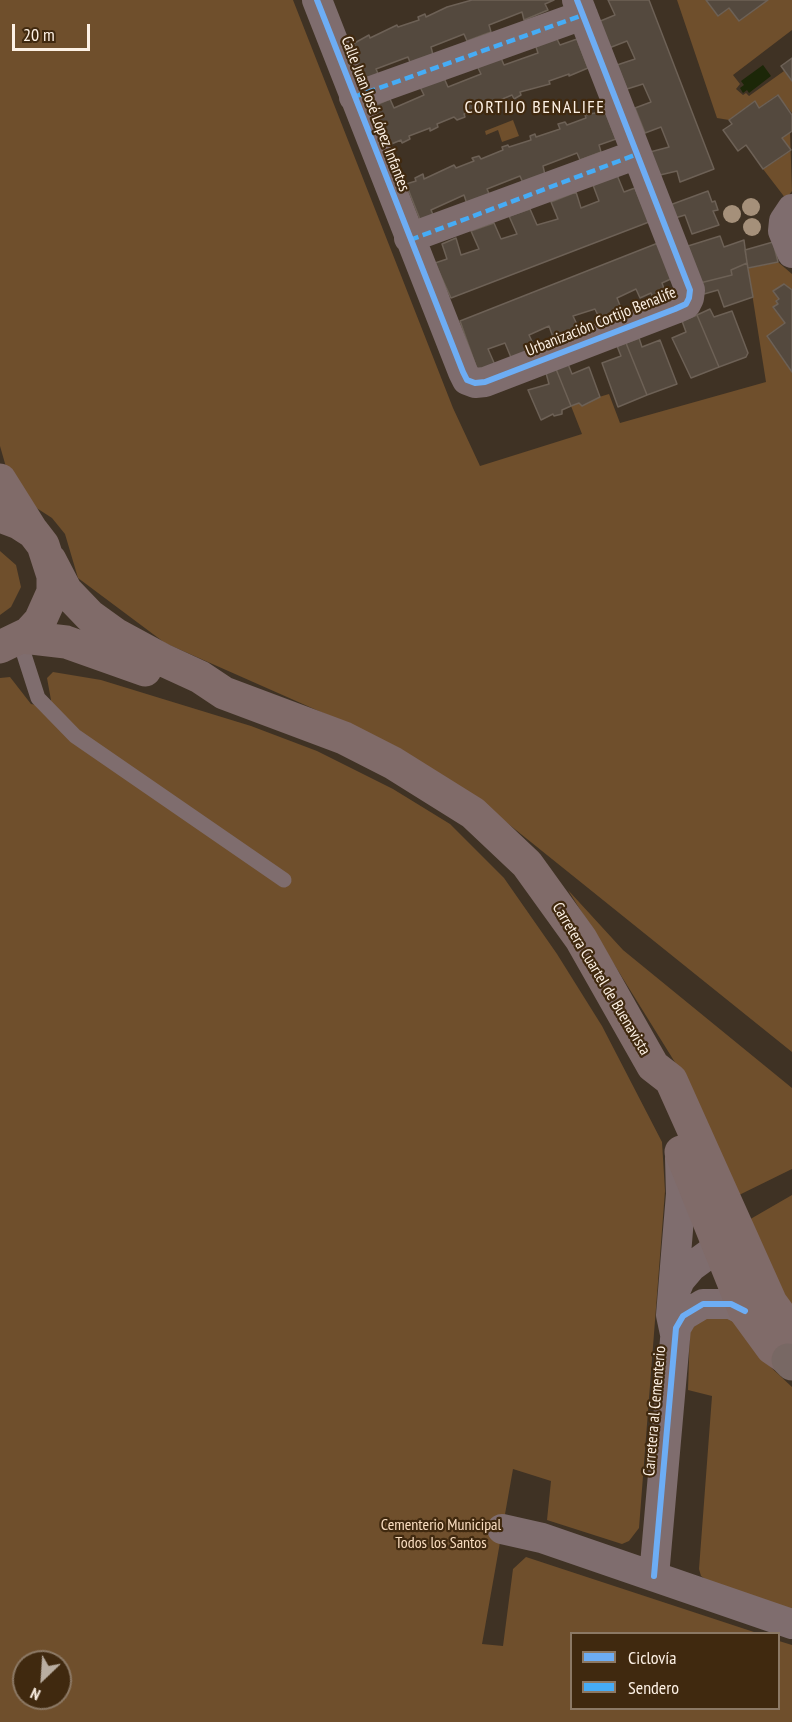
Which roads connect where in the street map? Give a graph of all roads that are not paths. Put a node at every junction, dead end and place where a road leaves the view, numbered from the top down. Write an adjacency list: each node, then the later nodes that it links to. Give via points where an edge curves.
1 (316, 0): 3 (street, Calle Juan José López Infantes)
2 (580, 8): 3 (street, Urbanización Cortijo Benalife); 4 (street, Urbanización Cortijo Benalife)
3 (354, 97): 6 (street, Calle Juan José López Infantes)
4 (635, 155): 6 (street); 6 (street, Urbanización Cortijo Benalife, via 690,290 686,304 485,382 475,383 465,377)
5 (792, 209): 7 (street, via 783,231)
6 (409, 238)
7 (792, 253)
8 (0, 480): 10 (main road, Carretera Cuartel de Buenavista)
9 (0, 516): 10 (main road)
10 (33, 532): 11 (main road, Carretera Cuartel de Buenavista)
11 (50, 560): 12 (main road, via 53,591 48,607 40,621); 13 (main road, Carretera Cuartel de Buenavista, via 66,591 90,616 140,649 200,676)
12 (14, 641): 13 (main road, via 66,642 196,690); 14 (lane, via 39,698 75,736)
13 (224, 693): 15 (main road, Carretera Cuartel de Buenavista, via 344,738 393,762 472,813 513,850 548,890)
14 (284, 880)
15 (653, 1066): 16 (main road, via 655,1090); 21 (main road, via 671,1080)
16 (680, 1149): 17 (main road); 18 (street, Carretera al Cementerio)
17 (717, 1248): 18 (street, Carretera al Cementerio, via 691,1267); 19 (main road); 21 (main road, via 726,1246 733,1251 764,1318)
18 (674, 1294): 20 (street, Carretera al Cementerio, via 671,1315)
19 (745, 1311): 20 (street, Carretera al Cementerio, via 731,1304 703,1304 683,1316); 21 (main road, via 772,1348)
20 (675, 1334): 23 (street, Carretera al Cementerio)
21 (791, 1352)
22 (502, 1529): 23 (street, via 542,1538)
23 (654, 1576): 24 (street)
24 (792, 1624)

